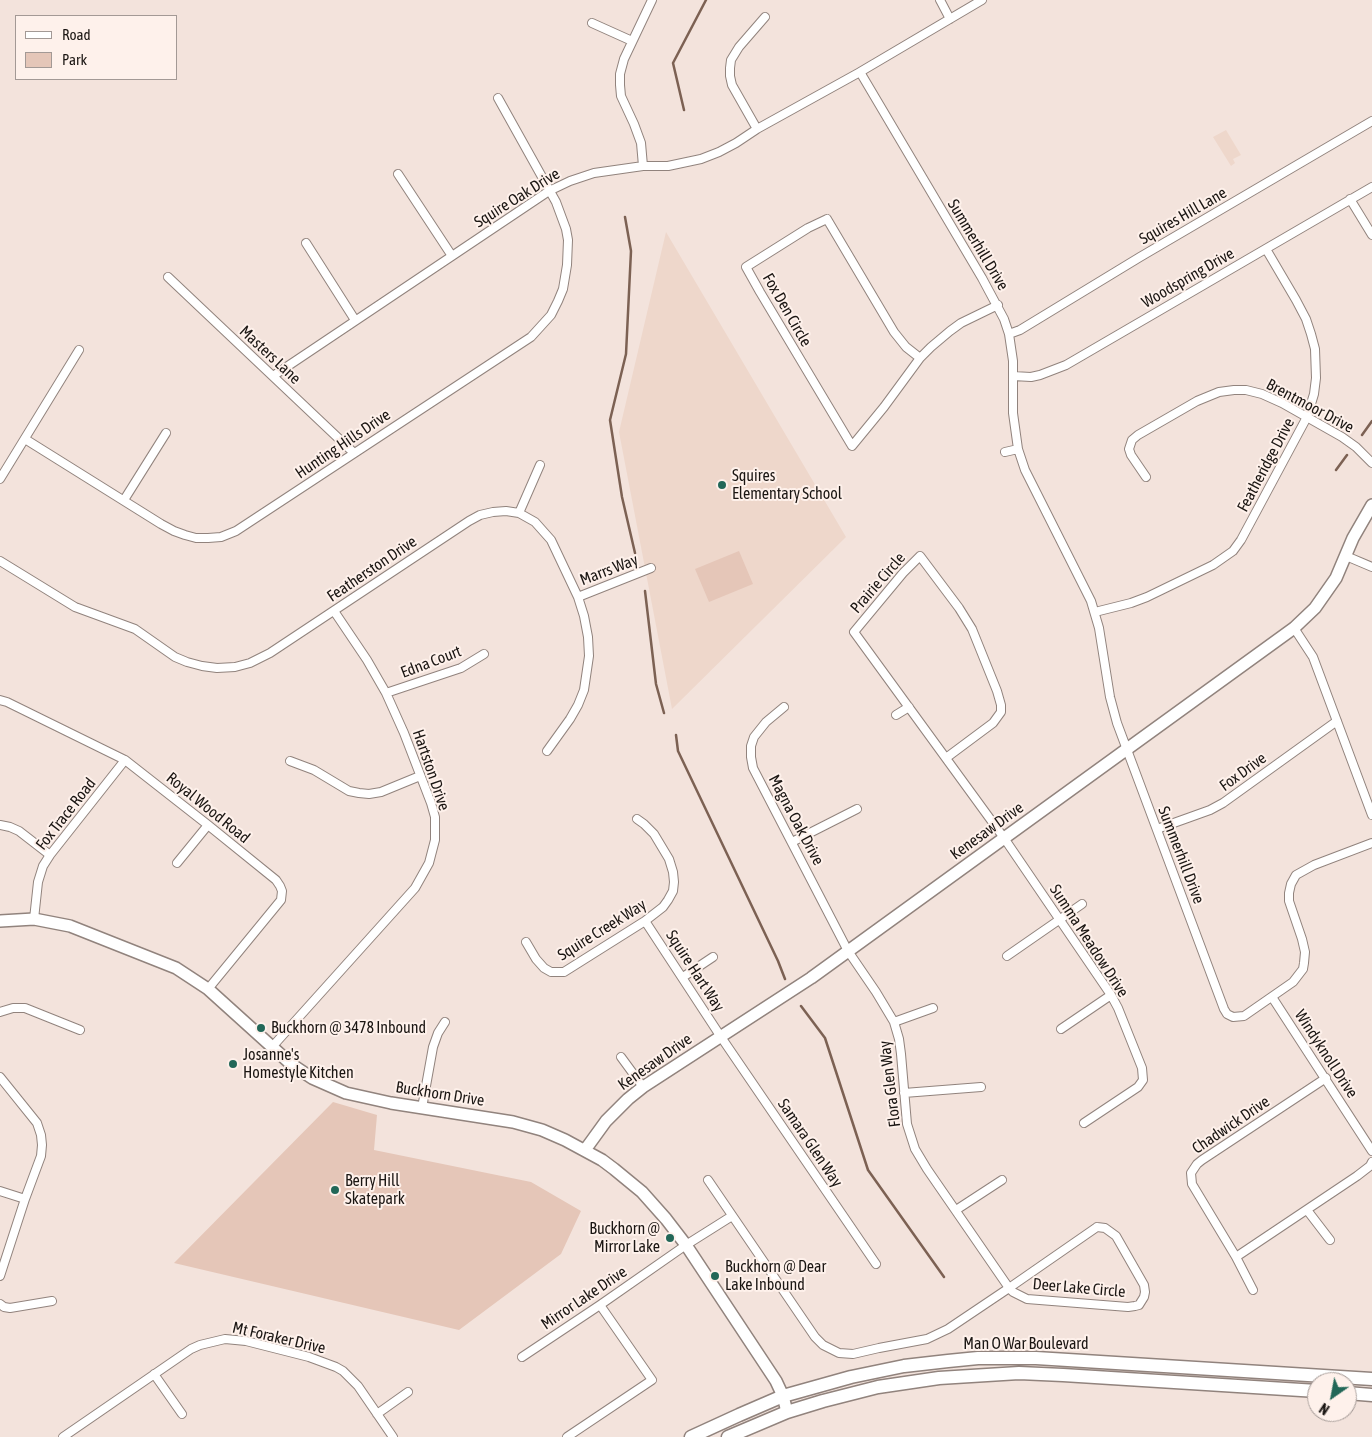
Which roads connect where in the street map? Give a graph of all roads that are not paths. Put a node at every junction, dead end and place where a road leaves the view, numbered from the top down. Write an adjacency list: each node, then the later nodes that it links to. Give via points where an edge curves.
1 (652, 0): 7 (street)
2 (940, 0): 5 (street)
3 (982, 0): 5 (street, Squire Oak Drive)
4 (765, 17): 11 (street, via 739,47 730,68 732,85)
5 (950, 19): 8 (street, Squire Oak Drive)
6 (592, 23): 7 (street)
7 (632, 41): 12 (street, via 620,74 620,86 639,138)
8 (860, 72): 11 (street, Squire Oak Drive); 22 (street, Summerhill Drive)
9 (498, 98): 15 (street, Hunting Hills Drive)
10 (1372, 121): 24 (street, Squires Hill Lane)
11 (757, 129): 12 (street, Squire Oak Drive, via 736,143 701,158 668,166)
12 (643, 166): 15 (street, Squire Oak Drive, via 594,173)
13 (398, 174): 20 (street)
14 (1372, 187): 16 (street, Woodspring Drive)
15 (549, 191): 20 (street, Squire Oak Drive); 34 (street, Hunting Hills Drive, via 566,229 568,254 563,289 551,315 531,337)
16 (1350, 199): 17 (street); 19 (street, Woodspring Drive)
17 (1372, 235)
18 (306, 243): 23 (street)
19 (1266, 249): 28 (street, Woodspring Drive, via 1066,365 1031,377); 29 (street, Featheridge Drive, via 1303,313 1313,342 1316,378)
20 (452, 256): 23 (street, Squire Oak Drive)
21 (168, 277): 27 (street, Masters Lane)
22 (998, 306): 24 (street, Summerhill Drive); 26 (street, Fox Den Circle, via 962,323)
23 (356, 320): 27 (street, Squire Oak Drive)
24 (1009, 334): 28 (street, Summerhill Drive)
25 (79, 350): 31 (street)
26 (920, 358): 26 (street, Fox Den Circle, via 852,446 746,267 827,218 894,332)
27 (273, 376): 34 (street, Masters Lane)
28 (1013, 376): 32 (street, Summerhill Drive, via 1013,413)
29 (1306, 418): 35 (street, Brentmoor Drive, via 1342,437); 37 (street, Brentmoor Drive, via 1262,394 1246,390 1208,396 1132,440 1131,455); 48 (street, Featheridge Drive, via 1242,540 1233,551 1213,565 1147,597)
30 (166, 432): 39 (street)
31 (25, 439): 38 (street); 39 (street, Hunting Hills Drive)
32 (1018, 449): 33 (street); 48 (street, Summerhill Drive, via 1025,470)
33 (1005, 452)
34 (354, 453): 39 (street, Hunting Hills Drive, via 236,531 221,536 185,535)
35 (1372, 463)
36 (540, 465): 41 (street)
37 (1146, 477)
38 (0, 479)
39 (124, 500)
40 (1372, 505): 42 (street, Kenesaw Drive)
41 (519, 514): 46 (street, Featherston Drive, via 535,522 551,540); 47 (street, Featherston Drive, via 506,511 480,515)
42 (1346, 556): 44 (street); 49 (street, Kenesaw Drive, via 1325,594)
43 (0, 561): 47 (street, Featherston Drive, via 75,607 134,629 176,657 202,666 234,667 250,663)
44 (1372, 567)
45 (651, 568): 46 (street, Marrs Way)
46 (578, 597): 58 (street, Featherston Drive, via 588,636 584,690 566,725)
47 (334, 612): 51 (street, Hartston Drive)
48 (1095, 612): 57 (street, Summerhill Drive, via 1113,710)
49 (1294, 628): 56 (street, via 1313,657); 57 (street, Kenesaw Drive)
50 (484, 654): 51 (street, Edna Court, via 461,668)
51 (386, 694): 62 (street, Hartston Drive)
52 (0, 700): 60 (street, Royal Wood Road)
53 (784, 707): 70 (street, Magna Oak Drive, via 754,737 750,757)
54 (909, 707): 55 (street); 59 (street, Prairie Circle); 59 (street, Prairie Circle, via 854,632 920,556 972,629 1001,705 1001,712 993,724)
55 (896, 715)
56 (1337, 721): 64 (street); 68 (street, Fox Drive, via 1223,804)
57 (1127, 749): 68 (street, Summerhill Drive); 69 (street, Kenesaw Drive)
58 (547, 751)
59 (946, 758): 69 (street, Prairie Circle)
60 (125, 760): 67 (street, Royal Wood Road); 72 (street, Fox Trace Road)
61 (290, 761): 62 (street, via 359,793 382,792)
62 (420, 776): 94 (street, Hartston Drive, via 431,803 435,828 433,850 423,876)
63 (857, 809): 70 (street)
64 (1372, 815)
65 (637, 819): 78 (street, Squire Creek Way, via 662,846 669,859 674,882 663,908)
66 (0, 825): 72 (street, via 19,831)
67 (208, 825): 73 (street); 84 (street, Royal Wood Road, via 276,880 282,888 282,896)
68 (1157, 829): 86 (street, Summerhill Drive, via 1225,1012 1229,1016 1244,1016)
69 (1004, 838): 76 (street, Summa Meadow Drive); 80 (street, Kenesaw Drive)
70 (792, 842): 80 (street, Magna Oak Drive)
71 (1372, 843): 86 (street, Summerhill Drive, via 1307,868 1293,879 1289,901 1302,939 1304,963 1297,978)
72 (50, 855): 75 (street, Fox Trace Road, via 40,873)
73 (177, 863)
74 (1082, 904): 76 (street)
75 (34, 919): 77 (street, Buckhorn Drive); 84 (street, Buckhorn Drive, via 70,926 159,961)
76 (1060, 920): 81 (street); 85 (street, Summa Meadow Drive)
77 (0, 921)
78 (645, 921): 79 (street, Squire Creek Way, via 564,972 551,972 544,968); 83 (street, Squire Hart Way)
79 (526, 942)
80 (848, 951): 90 (street, Flora Glen Way); 93 (street, Kenesaw Drive)
81 (1007, 956)
82 (713, 957): 83 (street)
83 (683, 977): 93 (street, Squire Hart Way)
84 (208, 989): 94 (street, Buckhorn Drive)
85 (1111, 995): 91 (street); 102 (street, Summa Meadow Drive, via 1142,1068 1143,1080 1138,1087)
86 (1272, 997): 97 (street, Windyknoll Drive)
87 (933, 1008): 90 (street)
88 (0, 1012): 92 (street, via 25,1008)
89 (445, 1022): 101 (street, via 433,1047)
90 (894, 1022): 100 (street, Flora Glen Way, via 899,1039)
91 (1061, 1029)
92 (80, 1030)
93 (721, 1037): 98 (street, Kenesaw Drive); 116 (street, Samara Glen Way)
94 (272, 1047): 101 (street, Buckhorn Drive, via 312,1078 346,1093)
95 (621, 1058): 98 (street)
96 (0, 1077): 109 (street, via 37,1123 41,1134 41,1156)
97 (1326, 1078): 104 (street, Windyknoll Drive); 115 (street, Chadwick Drive, via 1202,1160 1192,1171 1192,1184)
98 (643, 1087): 103 (street, Kenesaw Drive, via 606,1121)
99 (981, 1087): 100 (street)
100 (904, 1093): 110 (street, Flora Glen Way, via 907,1124 915,1149)
101 (422, 1108): 103 (street, Buckhorn Drive, via 513,1122 542,1130)
102 (1084, 1123)
103 (586, 1150): 114 (street, Buckhorn Drive, via 642,1192)
104 (1372, 1151)
105 (1372, 1162): 111 (street)
106 (708, 1180): 112 (street)
107 (1002, 1180): 110 (street)
108 (0, 1191): 109 (street)
109 (25, 1199): 117 (street)
110 (956, 1210): 118 (street, Flora Glen Way)
111 (1307, 1210): 113 (street); 115 (street)
112 (732, 1216): 114 (street, Mirror Lake Drive); 118 (street, via 815,1337 839,1353 853,1354 927,1340)
113 (1330, 1240)
114 (686, 1245): 122 (street, Mirror Lake Drive); 130 (street, Buckhorn Drive)
115 (1236, 1257): 119 (street, Chadwick Drive)
116 (876, 1264)
117 (0, 1276)
118 (1009, 1288): 118 (street, Deer Lake Circle, via 1097,1227 1105,1228 1116,1236 1145,1292 1139,1304 1128,1307 1027,1298)
119 (1253, 1290)
120 (52, 1301): 121 (street, via 10,1308)
121 (0, 1304)
122 (600, 1305): 123 (street, Mirror Lake Drive); 136 (street, via 652,1380)
123 (522, 1357)
124 (154, 1374): 132 (street); 133 (street, Mt Foraker Drive, via 200,1345 225,1339 246,1341 309,1357 344,1371); 134 (street, Mt Foraker Drive)
125 (1372, 1379): 130 (main road, Man O War Boulevard, via 1046,1358 978,1358 904,1366)
126 (1307, 1390): 131 (main road, Man O War Boulevard, via 1063,1375 984,1374 878,1387)
127 (408, 1392): 133 (street)
128 (1357, 1394): 129 (main road)
129 (1372, 1395)
130 (783, 1396): 131 (street, Buckhorn Drive); 137 (main road, Man O War Boulevard)
131 (787, 1412): 138 (main road, Man O War Boulevard)
132 (182, 1414)
133 (377, 1414): 135 (street, Mt Foraker Drive)
134 (63, 1437)
135 (393, 1437)
136 (567, 1437)
137 (691, 1437)
138 (728, 1437)

